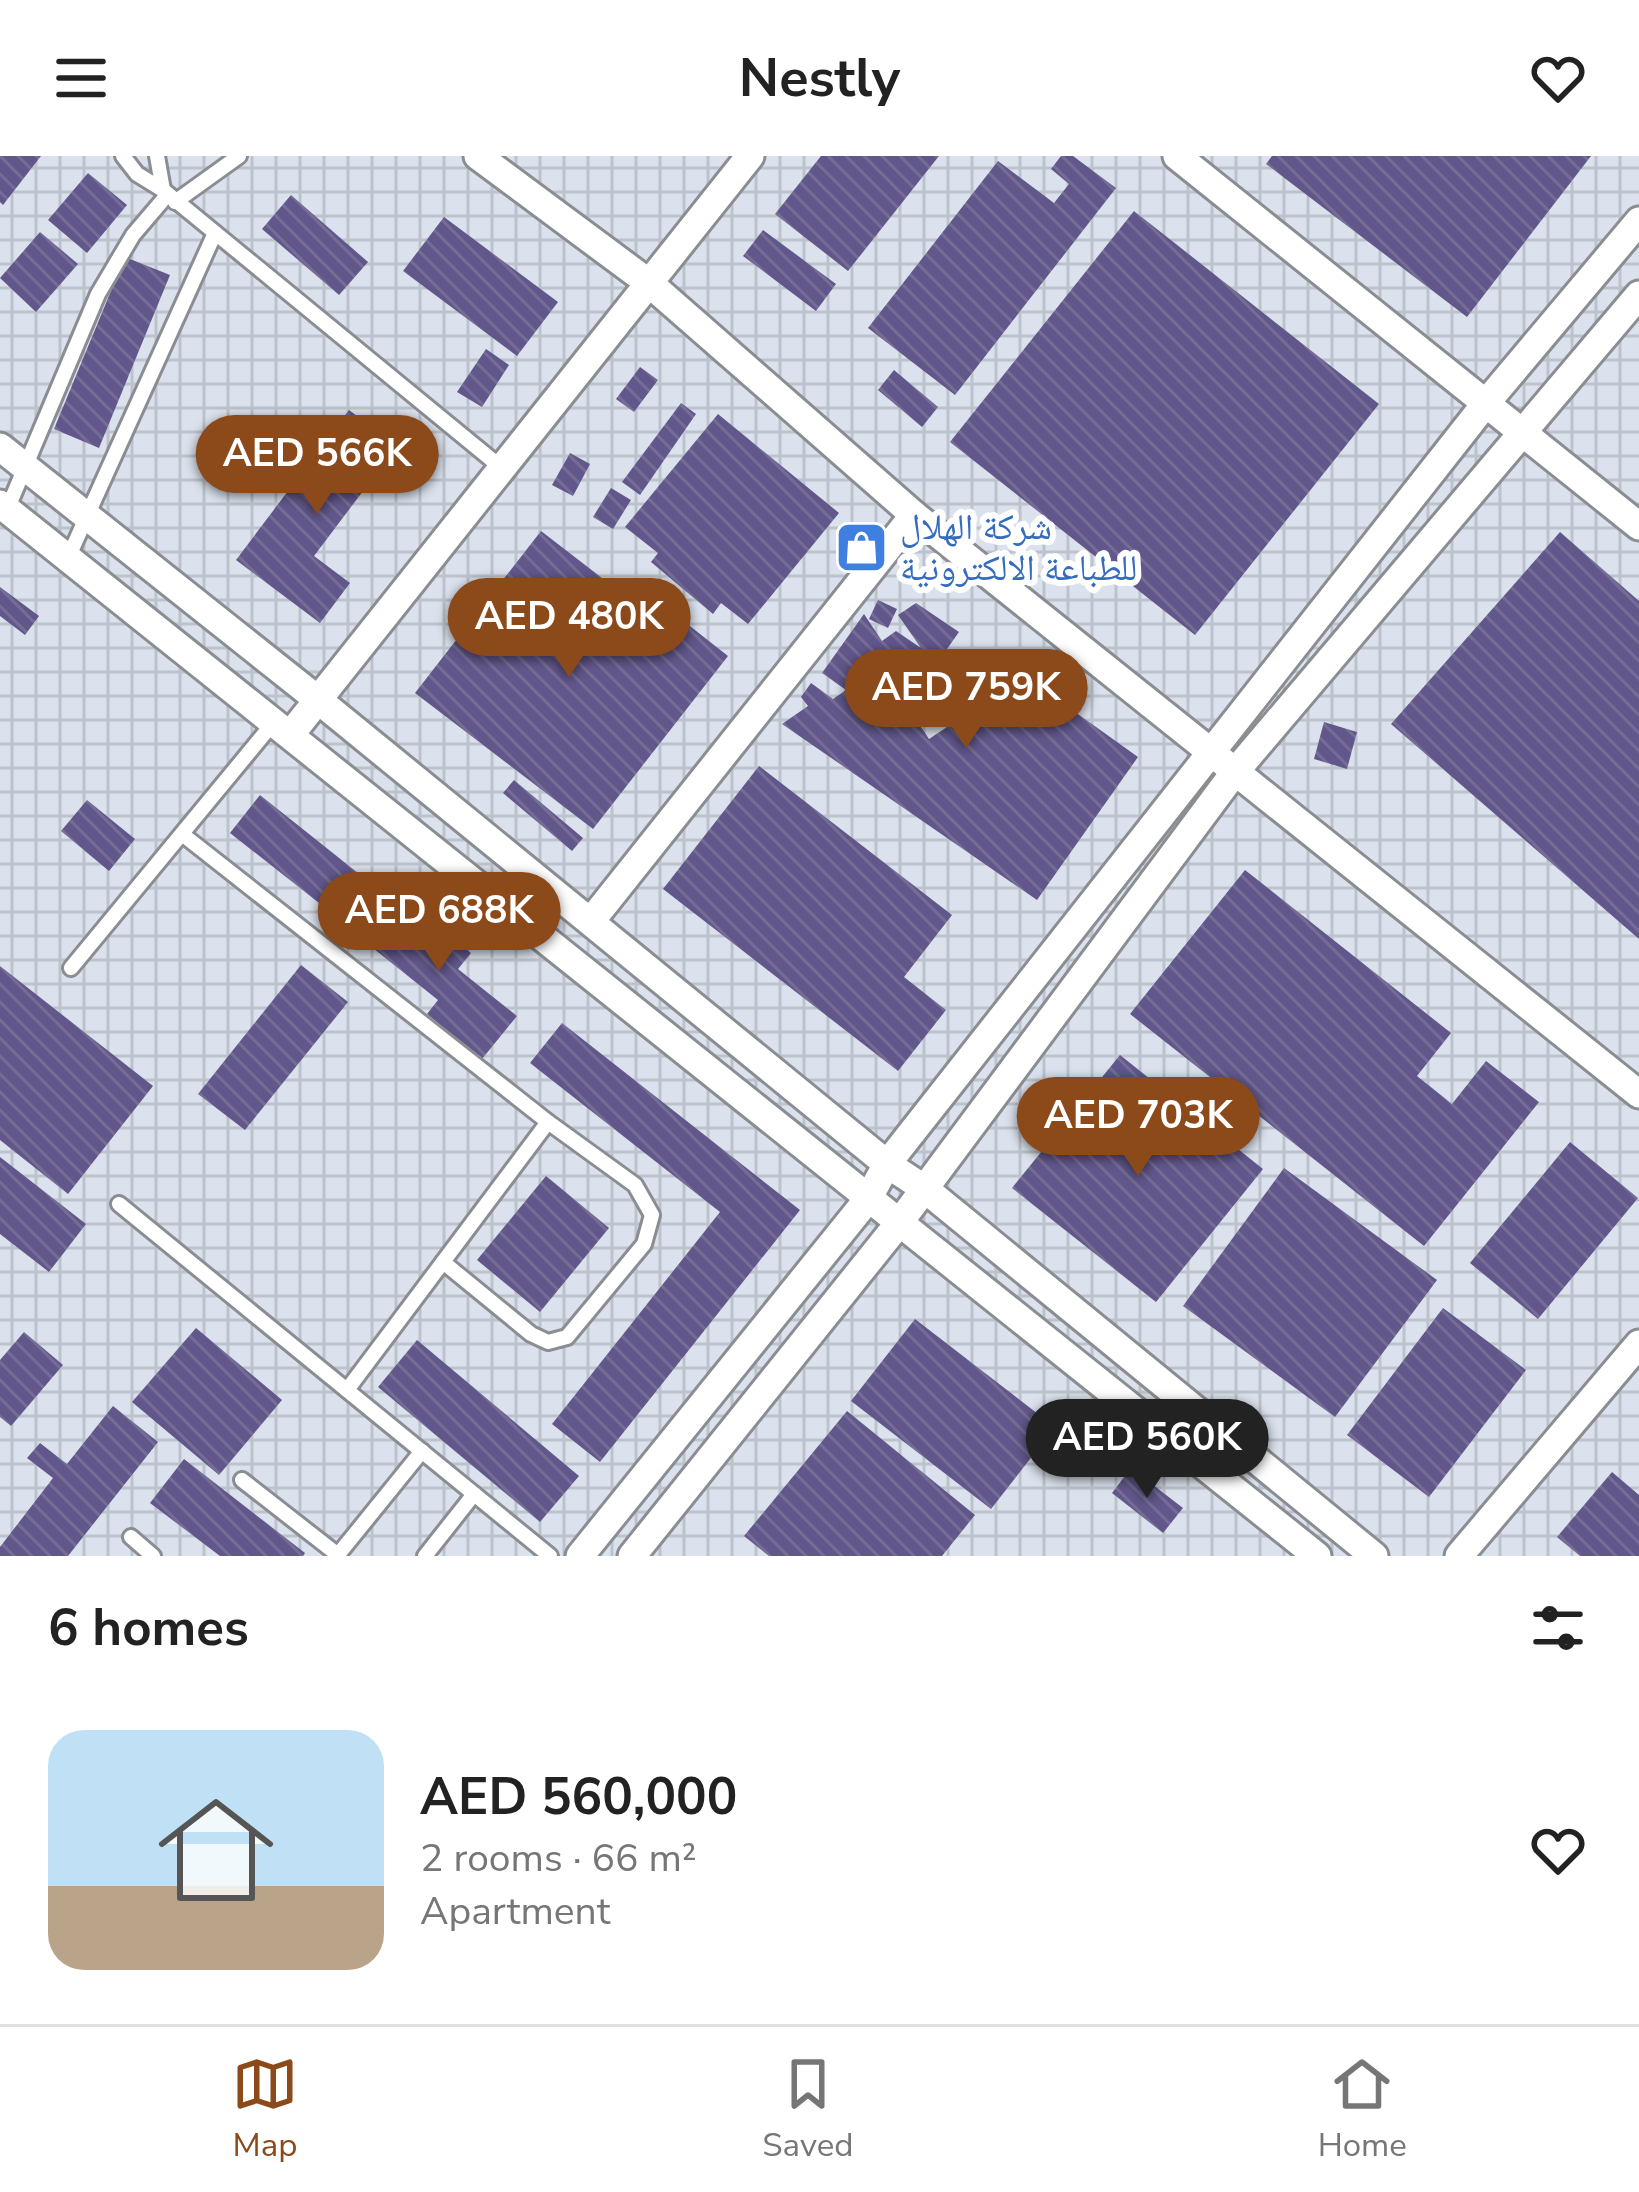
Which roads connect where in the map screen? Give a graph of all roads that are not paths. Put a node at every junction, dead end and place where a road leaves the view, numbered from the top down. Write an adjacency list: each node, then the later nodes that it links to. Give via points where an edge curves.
1 (123, 156): 7 (lane)
2 (157, 156): 7 (lane)
3 (239, 156): 7 (lane)
4 (478, 156): 10 (street)
5 (749, 156): 10 (street)
6 (1177, 156): 13 (street)
7 (169, 195): 9 (lane); 16 (lane, via 98,294)
8 (1639, 220): 13 (street)
9 (215, 233): 17 (lane); 19 (lane)
10 (649, 283): 17 (street); 20 (street)
11 (1639, 296): 12 (street)
12 (1554, 396): 13 (street); 14 (street)
13 (1486, 403): 14 (street); 26 (street)
14 (1523, 433): 21 (street); 25 (street)
15 (0, 447): 16 (street)
16 (27, 468): 18 (lane); 19 (street)
17 (503, 469): 23 (street)
18 (3, 507): 22 (street)
19 (86, 514): 22 (lane); 23 (street)
20 (914, 515): 26 (street); 29 (street)
21 (1639, 526)
22 (68, 558): 24 (street)
23 (317, 699): 24 (street); 29 (street)
24 (282, 728): 28 (lane); 35 (street)
25 (1258, 745): 26 (street); 27 (street)
26 (1211, 754): 27 (street); 33 (street)
27 (1234, 773): 31 (street); 34 (street)
28 (182, 834): 30 (lane); 32 (lane)
29 (591, 921): 33 (street)
30 (70, 968)
31 (1639, 1094)
32 (548, 1122): 38 (lane); 38 (lane, via 644,1196 652,1215 644,1244 567,1337 548,1342)
33 (887, 1164): 34 (street); 35 (street)
34 (925, 1189): 37 (street); 52 (street)
35 (868, 1199): 37 (street); 49 (street)
36 (119, 1204): 40 (lane)
37 (899, 1223): 50 (street); 51 (street)
38 (443, 1262): 40 (lane)
39 (1639, 1344): 53 (street)
40 (347, 1390): 41 (lane)
41 (422, 1451): 43 (lane); 46 (lane)
42 (242, 1480): 46 (lane)
43 (474, 1493): 47 (lane); 48 (lane)
44 (131, 1537): 45 (lane)
45 (153, 1556)
46 (338, 1556)
47 (425, 1556)
48 (550, 1556)
49 (580, 1556)
50 (632, 1556)
51 (1317, 1556)
52 (1374, 1556)
53 (1459, 1556)

